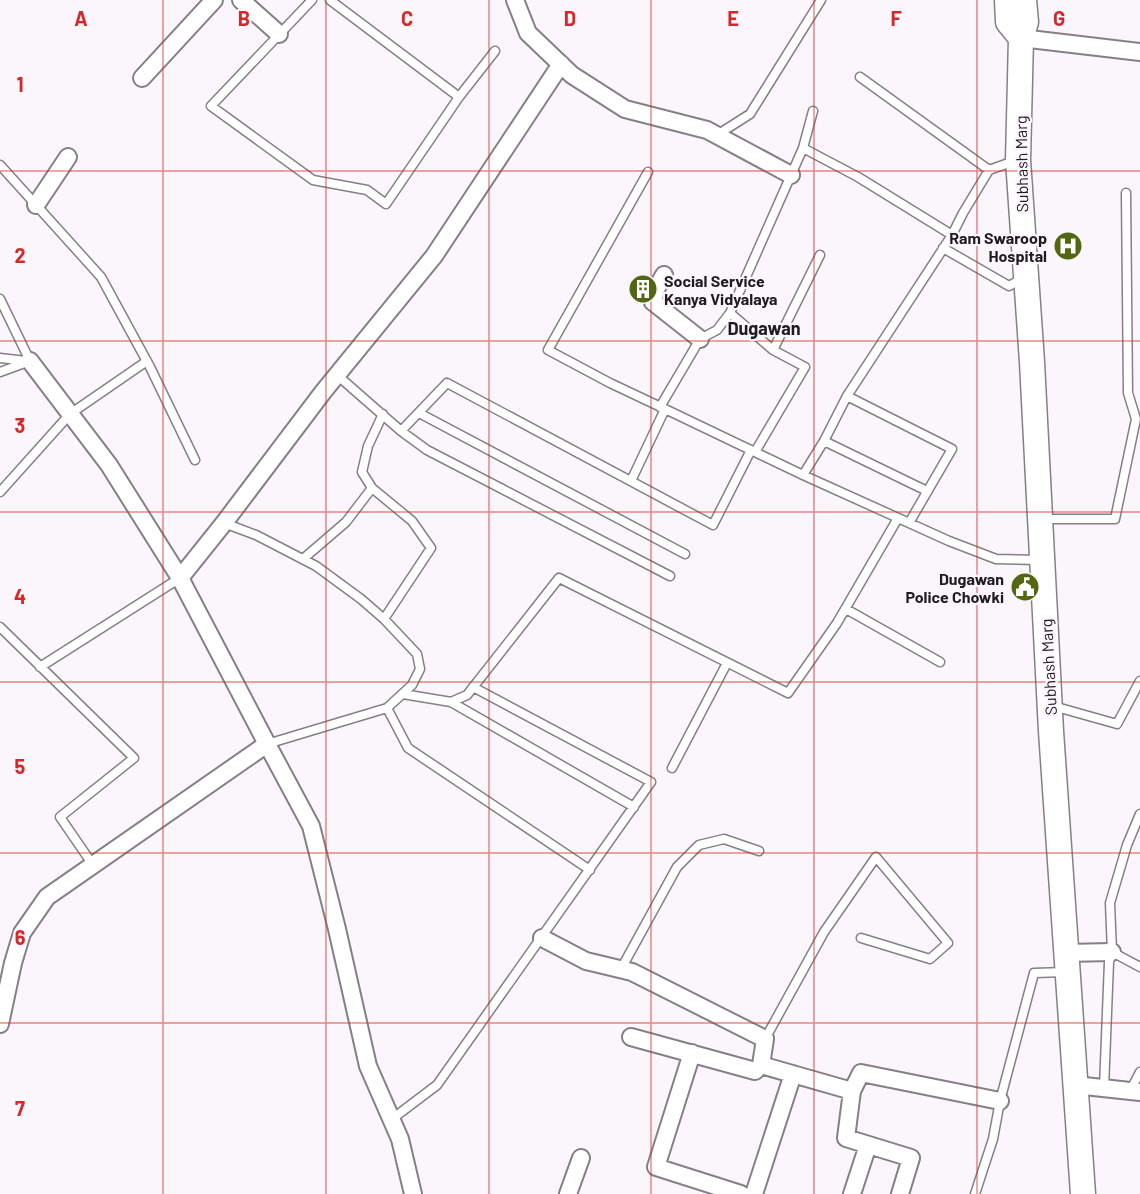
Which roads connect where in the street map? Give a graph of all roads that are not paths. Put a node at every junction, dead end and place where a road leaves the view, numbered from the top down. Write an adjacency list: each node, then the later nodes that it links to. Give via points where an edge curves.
1 (214, 0): 15 (street)
2 (241, 0): 9 (street)
3 (312, 0): 9 (lane)
4 (330, 0): 16 (lane)
5 (515, 0): 13 (street, via 528,33)
6 (820, 0): 18 (lane, via 750,114)
7 (1007, 0): 10 (main road, Subhash Marg, via 1008,22)
8 (1024, 0): 10 (main road, via 1026,22)
9 (279, 34): 16 (lane, via 211,106 313,180 367,190 386,204)
10 (1021, 38): 12 (street); 21 (main road, Subhash Marg)
11 (495, 51): 16 (lane)
12 (1140, 52)
13 (561, 64): 18 (street, via 625,109); 41 (street, via 434,256)
14 (860, 77): 23 (lane)
15 (142, 78)
16 (459, 97)
17 (813, 111): 19 (lane)
18 (717, 135): 25 (street)
19 (803, 148): 25 (lane); 28 (lane)
20 (68, 157): 27 (street)
21 (1018, 160): 23 (lane); 32 (main road, Subhash Marg)
22 (0, 165): 27 (lane)
23 (989, 170): 28 (lane)
24 (648, 172): 43 (lane, via 548,350)
25 (791, 175): 34 (lane)
26 (1126, 193): 57 (lane, via 1128,393 1136,419 1115,519)
27 (36, 205): 39 (lane, via 101,277)
28 (952, 235): 29 (lane)
29 (943, 248): 32 (lane, via 1009,286); 42 (lane)
30 (820, 255): 36 (lane)
31 (664, 275): 35 (street, via 653,302)
32 (1026, 276): 57 (main road, Subhash Marg)
33 (0, 299): 38 (lane)
34 (730, 313): 35 (lane, via 717,330); 36 (lane)
35 (700, 339): 43 (lane)
36 (773, 350): 49 (lane, via 805,367)
37 (0, 358): 38 (lane)
38 (30, 361): 40 (lane); 45 (street)
39 (147, 361): 45 (lane); 50 (lane)
40 (0, 372)
41 (337, 375): 46 (lane); 58 (street)
42 (847, 396): 48 (lane); 55 (lane, via 952,449)
43 (662, 408): 49 (lane); 52 (lane)
44 (418, 413): 47 (lane); 52 (lane, via 447,383); 60 (lane)
45 (70, 414): 54 (lane); 64 (street, via 109,465)
46 (383, 414): 47 (lane); 53 (lane, via 368,446 363,472)
47 (401, 431): 63 (lane, via 428,450)
48 (824, 441): 51 (lane); 55 (lane)
49 (753, 451): 51 (lane); 52 (lane, via 713,525)
50 (195, 460)
51 (803, 475): 56 (lane)
52 (631, 481)
53 (372, 488): 61 (lane, via 345,522); 66 (lane, via 412,521 431,548)
54 (0, 492)
55 (927, 492): 59 (lane)
56 (898, 518): 59 (lane); 65 (lane)
57 (1040, 519): 62 (main road, Subhash Marg)
58 (224, 523): 61 (lane); 64 (street)
59 (909, 523): 62 (lane, via 996,559)
60 (685, 554)
61 (303, 560): 66 (lane, via 361,598)
62 (1042, 560): 75 (main road, Subhash Marg)
63 (670, 576)
64 (180, 578): 70 (lane); 77 (street)
65 (846, 609): 68 (lane); 69 (lane, via 788,693)
66 (384, 619): 73 (lane, via 417,654 420,669)
67 (0, 627): 70 (lane)
68 (940, 662)
69 (727, 663): 72 (lane, via 559,578); 78 (lane)
70 (40, 667): 82 (lane, via 134,758 60,817)
71 (1140, 681): 75 (lane, via 1117,724)
72 (474, 687): 74 (lane); 79 (lane, via 651,782)
73 (403, 694): 74 (lane); 76 (lane)
74 (451, 702): 79 (lane)
75 (1050, 705): 87 (main road, Subhash Marg)
76 (387, 708): 77 (lane); 83 (lane, via 408,748)
77 (267, 744): 82 (street); 102 (street, via 311,826 368,1066)
78 (672, 768)
79 (634, 807): 83 (lane)
80 (1140, 814): 86 (lane, via 1110,903)
81 (759, 851): 89 (lane, via 724,839 699,845 677,867)
82 (93, 865): 90 (street, via 47,897 22,933)
83 (590, 870): 84 (lane)
84 (542, 938): 89 (street, via 586,962); 102 (lane, via 437,1085)
85 (861, 938): 92 (lane, via 930,959 948,943 876,857 824,932)
86 (1112, 952): 87 (street); 88 (lane); 98 (lane, via 1108,962)
87 (1066, 963): 97 (main road, Subhash Marg); 101 (lane, via 1034,973)
88 (1140, 967)
89 (621, 969): 92 (street)
90 (0, 1024)
91 (631, 1036): 93 (street)
92 (765, 1039): 94 (street)
93 (692, 1053): 94 (street, via 755,1071); 107 (street, via 656,1167)
94 (761, 1065): 96 (street)
95 (1140, 1072): 100 (lane)
96 (793, 1074): 99 (street); 108 (street)
97 (1075, 1085): 98 (street); 112 (main road, Subhash Marg)
98 (1104, 1088): 100 (street)
99 (852, 1091): 101 (street, via 861,1073); 103 (street, via 846,1138)
100 (1135, 1091)
101 (999, 1101): 111 (lane, via 993,1138)
102 (392, 1119): 105 (street)
103 (868, 1145): 109 (street); 110 (street, via 911,1158)
104 (581, 1158): 106 (street)
105 (414, 1194)
106 (568, 1194)
107 (741, 1194)
108 (754, 1194)
109 (852, 1194)
110 (900, 1194)
111 (975, 1194)
112 (1083, 1194)

